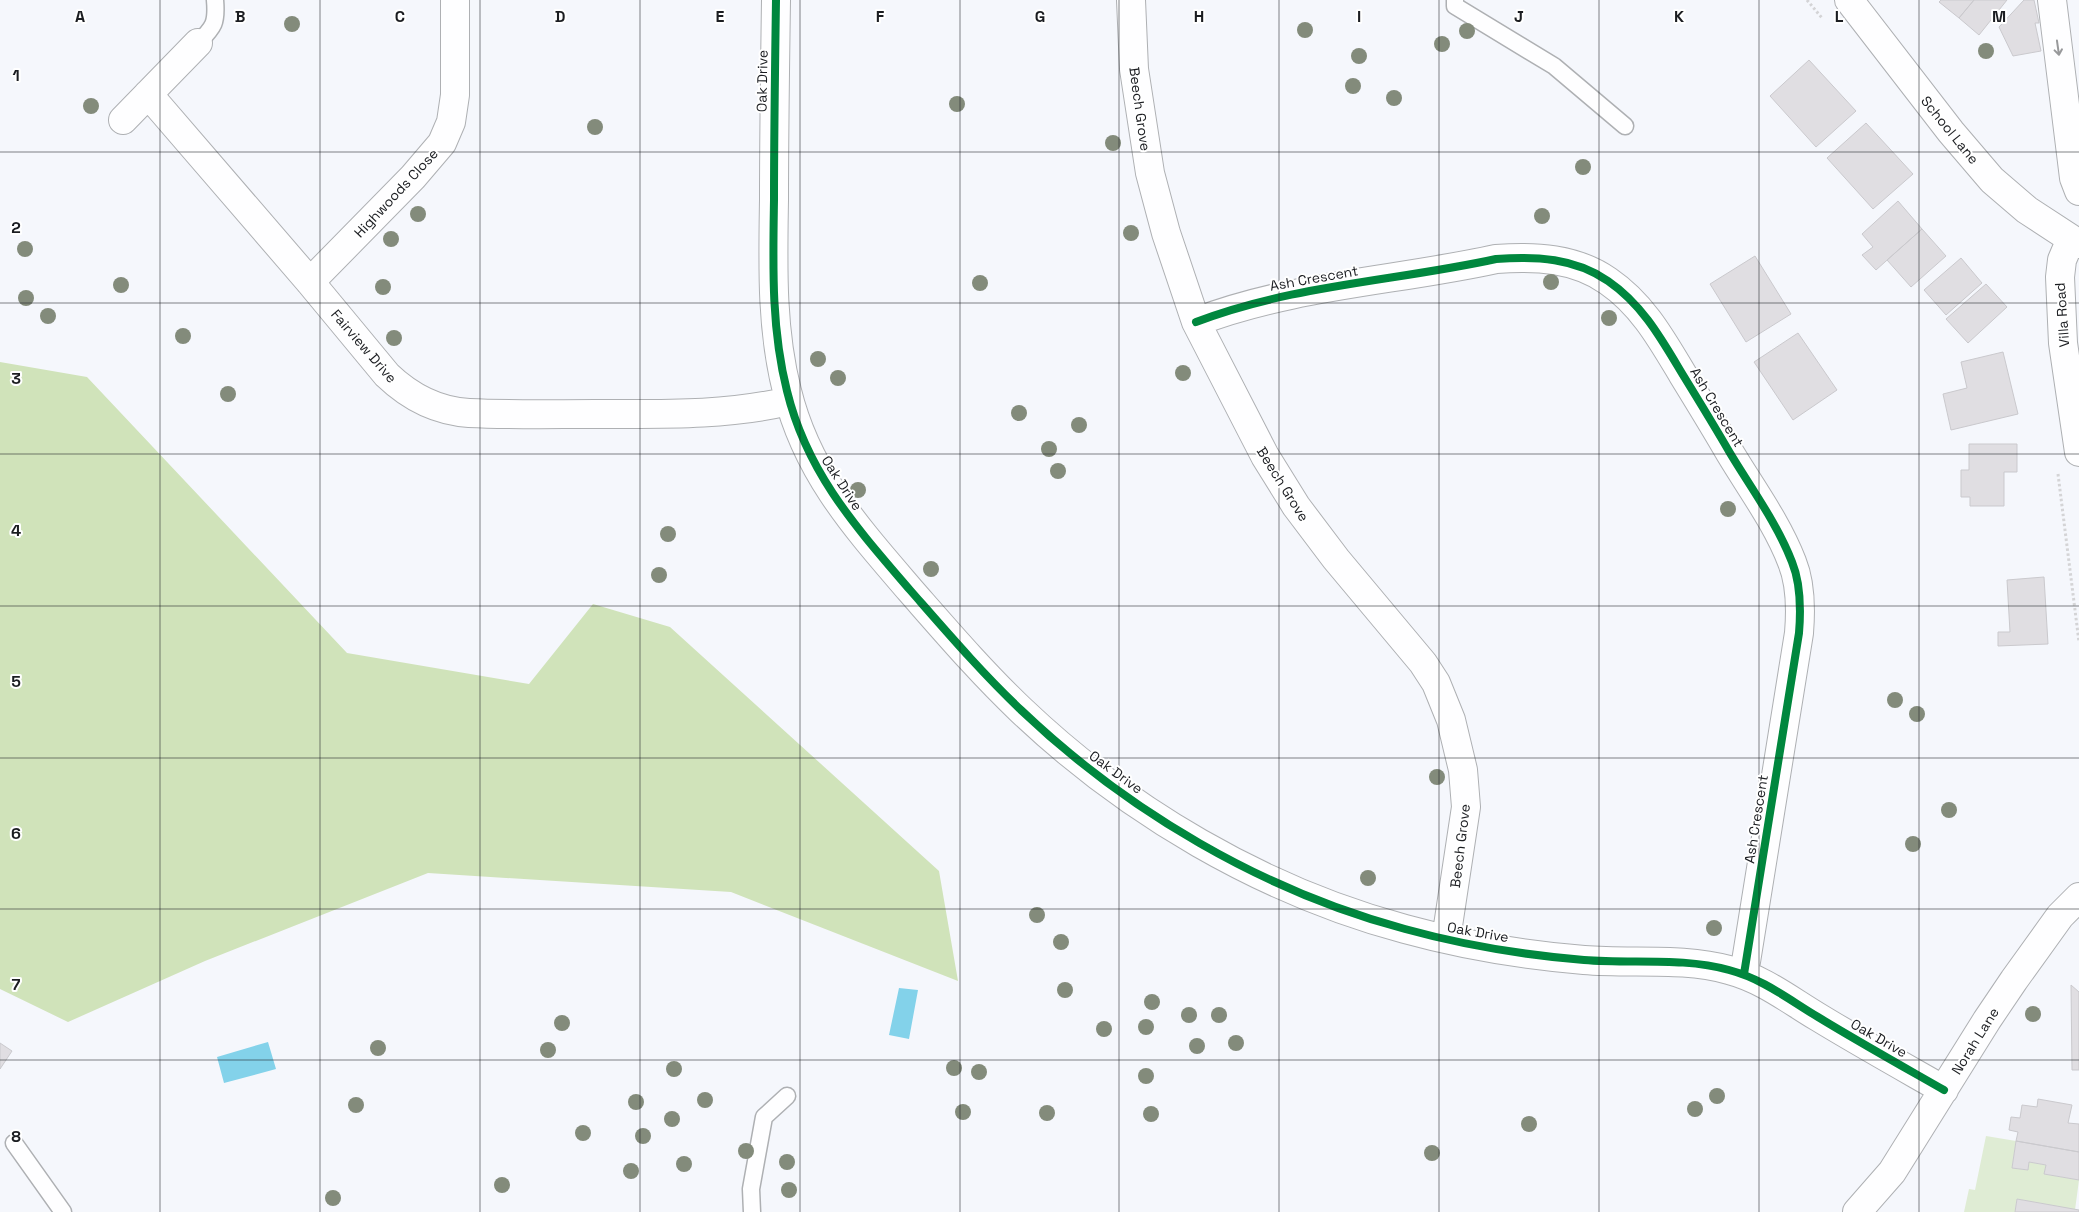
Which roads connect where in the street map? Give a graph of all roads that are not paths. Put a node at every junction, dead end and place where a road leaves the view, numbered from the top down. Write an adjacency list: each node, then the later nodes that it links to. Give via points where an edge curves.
1 (215, 0): 8 (lane, via 214,27)
2 (455, 0): 14 (street, Highwoods Close, via 455,95 451,122 442,143)
3 (776, 0): 16 (street, Oak Drive, via 773,280 777,344)
4 (1131, 0): 15 (street, Beech Grove, via 1134,62 1150,173)
5 (1455, 0): 11 (lane, via 1455,6 1554,66)
6 (1849, 0): 13 (street, School Lane, via 1992,180 2021,205)
7 (2052, 0): 12 (street, one-way to 12, via 2074,178)
8 (198, 44): 9 (street)
9 (148, 94): 10 (street); 14 (street, Fairview Drive)
10 (123, 120)
11 (1625, 126)
12 (2079, 191)
13 (2075, 242): 17 (street, Villa Road, via 2062,260 2060,284 2063,343)
14 (310, 282): 16 (street, Fairview Drive, via 387,376 411,394 445,410 479,414 706,413)
15 (1196, 322): 19 (street, Beech Grove, via 1265,456 1306,521 1418,657 1445,701 1461,757 1466,802); 20 (street, Ash Crescent, via 1268,299 1502,259 1548,259 1578,265 1608,281 1643,312 1772,523 1798,582 1799,633)
16 (790, 401): 19 (street, Oak Drive, via 816,469 848,517 976,666 1065,750 1131,799 1195,840 1252,871 1355,913 1398,928)
17 (2079, 452)
18 (2079, 897): 21 (street, Norah Lane, via 2060,916 2005,994)
19 (1446, 939): 20 (street, Oak Drive, via 1583,960 1708,966)
20 (1744, 974): 21 (street, Oak Drive)
21 (1944, 1090): 26 (street, Norah Lane, via 1892,1172)
22 (787, 1096): 25 (lane, via 764,1117 751,1189)
23 (14, 1142): 24 (lane)
24 (63, 1212)
25 (752, 1212)
26 (1857, 1212)

